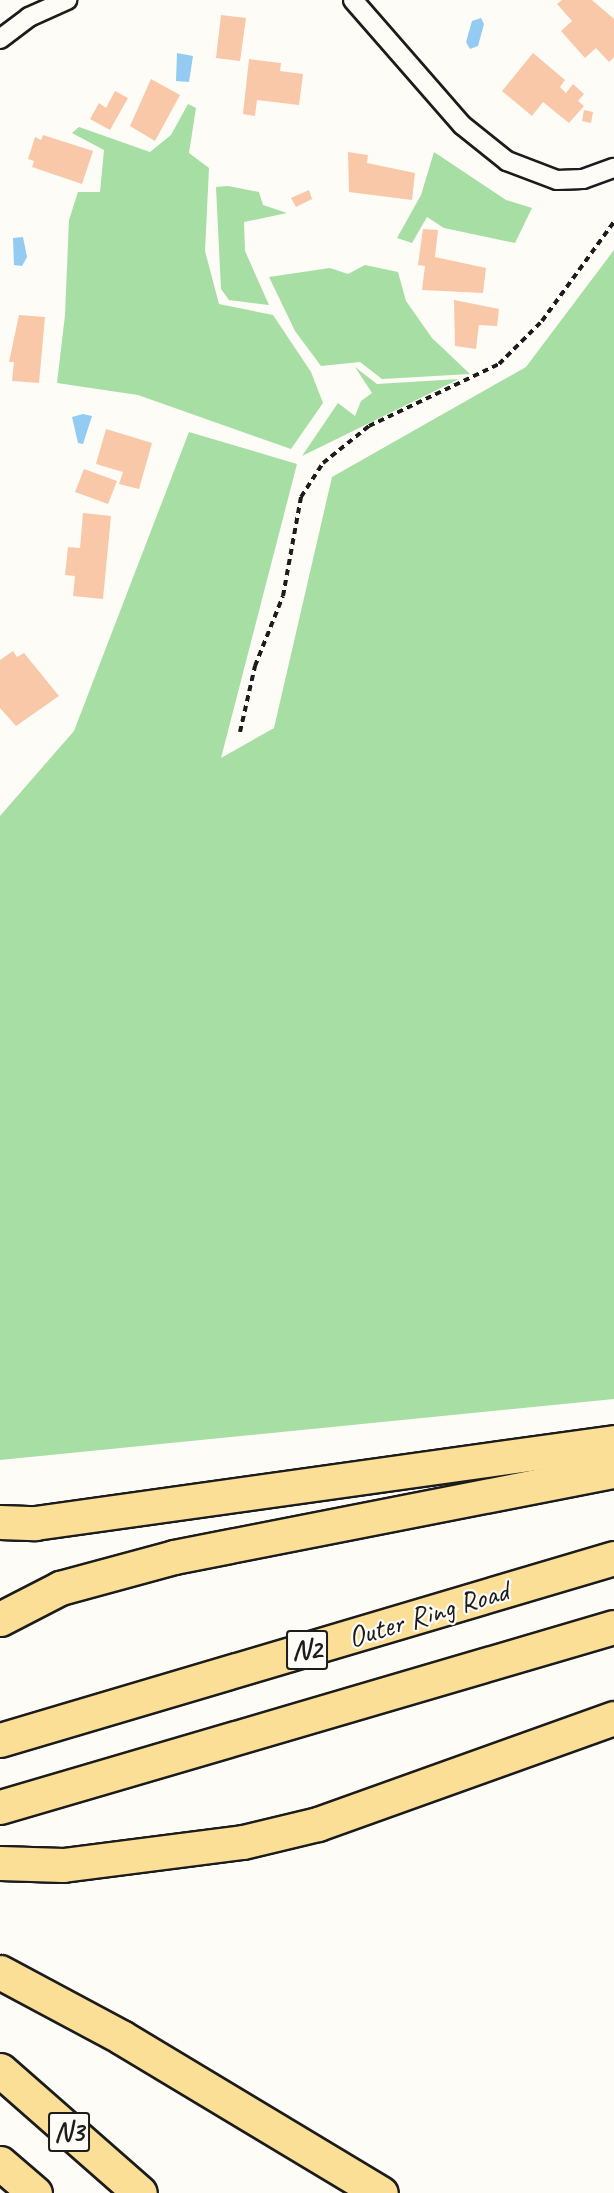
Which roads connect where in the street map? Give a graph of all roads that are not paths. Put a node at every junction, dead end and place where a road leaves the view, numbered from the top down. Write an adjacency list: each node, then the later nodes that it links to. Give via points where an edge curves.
1 (67, 0): 3 (street)
2 (353, 0): 5 (street, via 462,125 507,162 557,180 583,179)
3 (27, 9): 4 (street)
4 (0, 39)
5 (614, 168)
6 (614, 1442): 8 (highway, via 35,1523)
7 (614, 1471): 10 (highway, via 174,1557 60,1588)
8 (0, 1522)
9 (614, 1558): 13 (highway, Outer Ring Road / N2)
10 (11, 1613)
11 (614, 1627): 14 (highway, N2)
12 (614, 1718): 15 (highway, via 318,1824 243,1842 63,1865)
13 (0, 1740)
14 (0, 1807)
15 (0, 1863)
16 (0, 1972): 21 (highway, via 121,2037)
17 (0, 2070): 20 (highway, N3)
18 (0, 2163): 19 (highway, N3)
19 (35, 2193)
20 (140, 2193)
21 (381, 2193)

